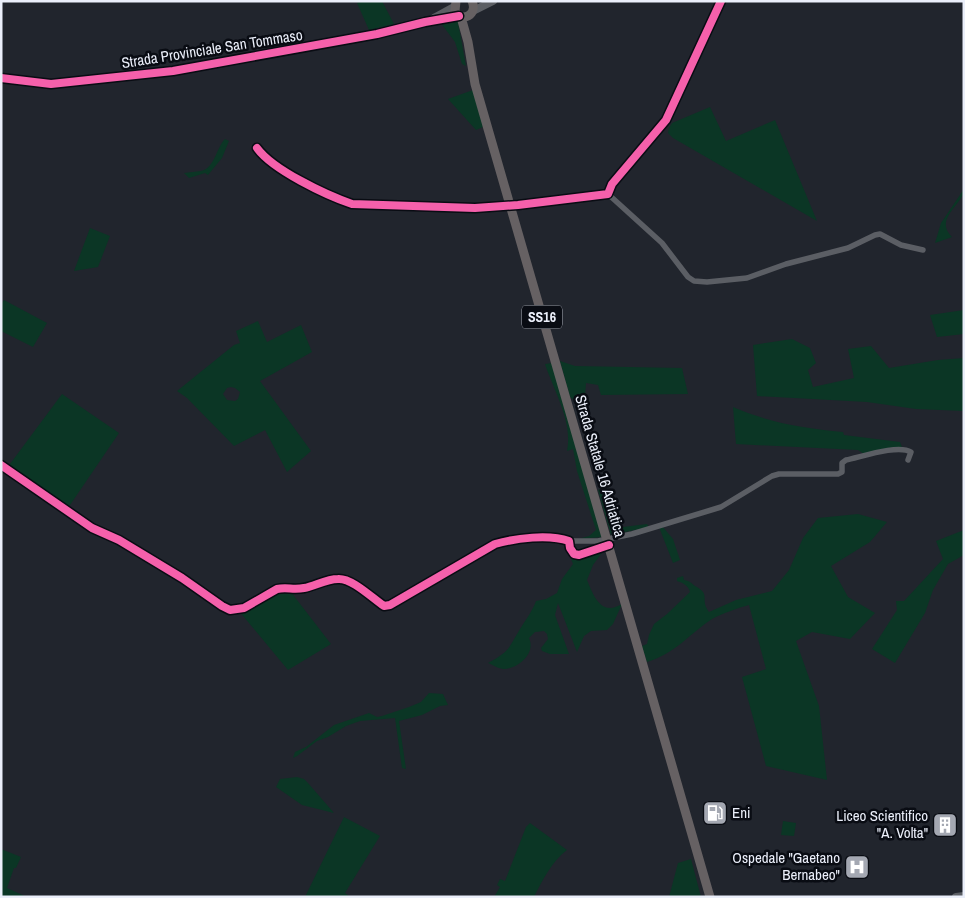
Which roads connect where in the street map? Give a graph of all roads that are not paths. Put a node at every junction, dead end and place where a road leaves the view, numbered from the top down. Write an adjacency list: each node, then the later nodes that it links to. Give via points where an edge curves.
1 (472, 1): 5 (main road, SS16)
2 (493, 1): 5 (street)
3 (721, 1): 11 (street, via 666,120 612,184)
4 (455, 4): 6 (main road, SS16, via 456,13); 7 (street, Strada Provinciale San Tommaso)
5 (472, 13): 6 (main road); 8 (main road, Strada Statale 16 Adriatica / SS16)
6 (460, 16): 7 (street, Strada Provinciale San Tommaso); 8 (main road, Strada Statale 16 Adriatica / SS16)
7 (426, 22): 9 (street, Strada Provinciale San Tommaso, via 173,71 51,84)
8 (468, 42): 16 (main road, Strada Statale 16 Adriatica / SS16, via 475,84)
9 (1, 78)
10 (257, 148): 11 (street, via 262,155 303,182 352,204 454,209)
11 (608, 194): 12 (street, via 662,243 688,278 694,281 747,278 848,248 880,234 901,245)
12 (923, 250)
13 (908, 460): 16 (street, via 909,450 889,450 846,460 838,474 772,476 721,507 632,534)
14 (1, 465): 15 (street, via 92,528 119,540 230,610 244,608 277,589 293,590 338,578 350,582 384,606 390,605 495,544 543,538)
15 (569, 541): 16 (street); 16 (street, via 574,554 579,555)
16 (611, 544): 18 (main road, Strada Statale 16 Adriatica / SS16)
17 (964, 896): 19 (street)
18 (710, 897)
19 (956, 897)

